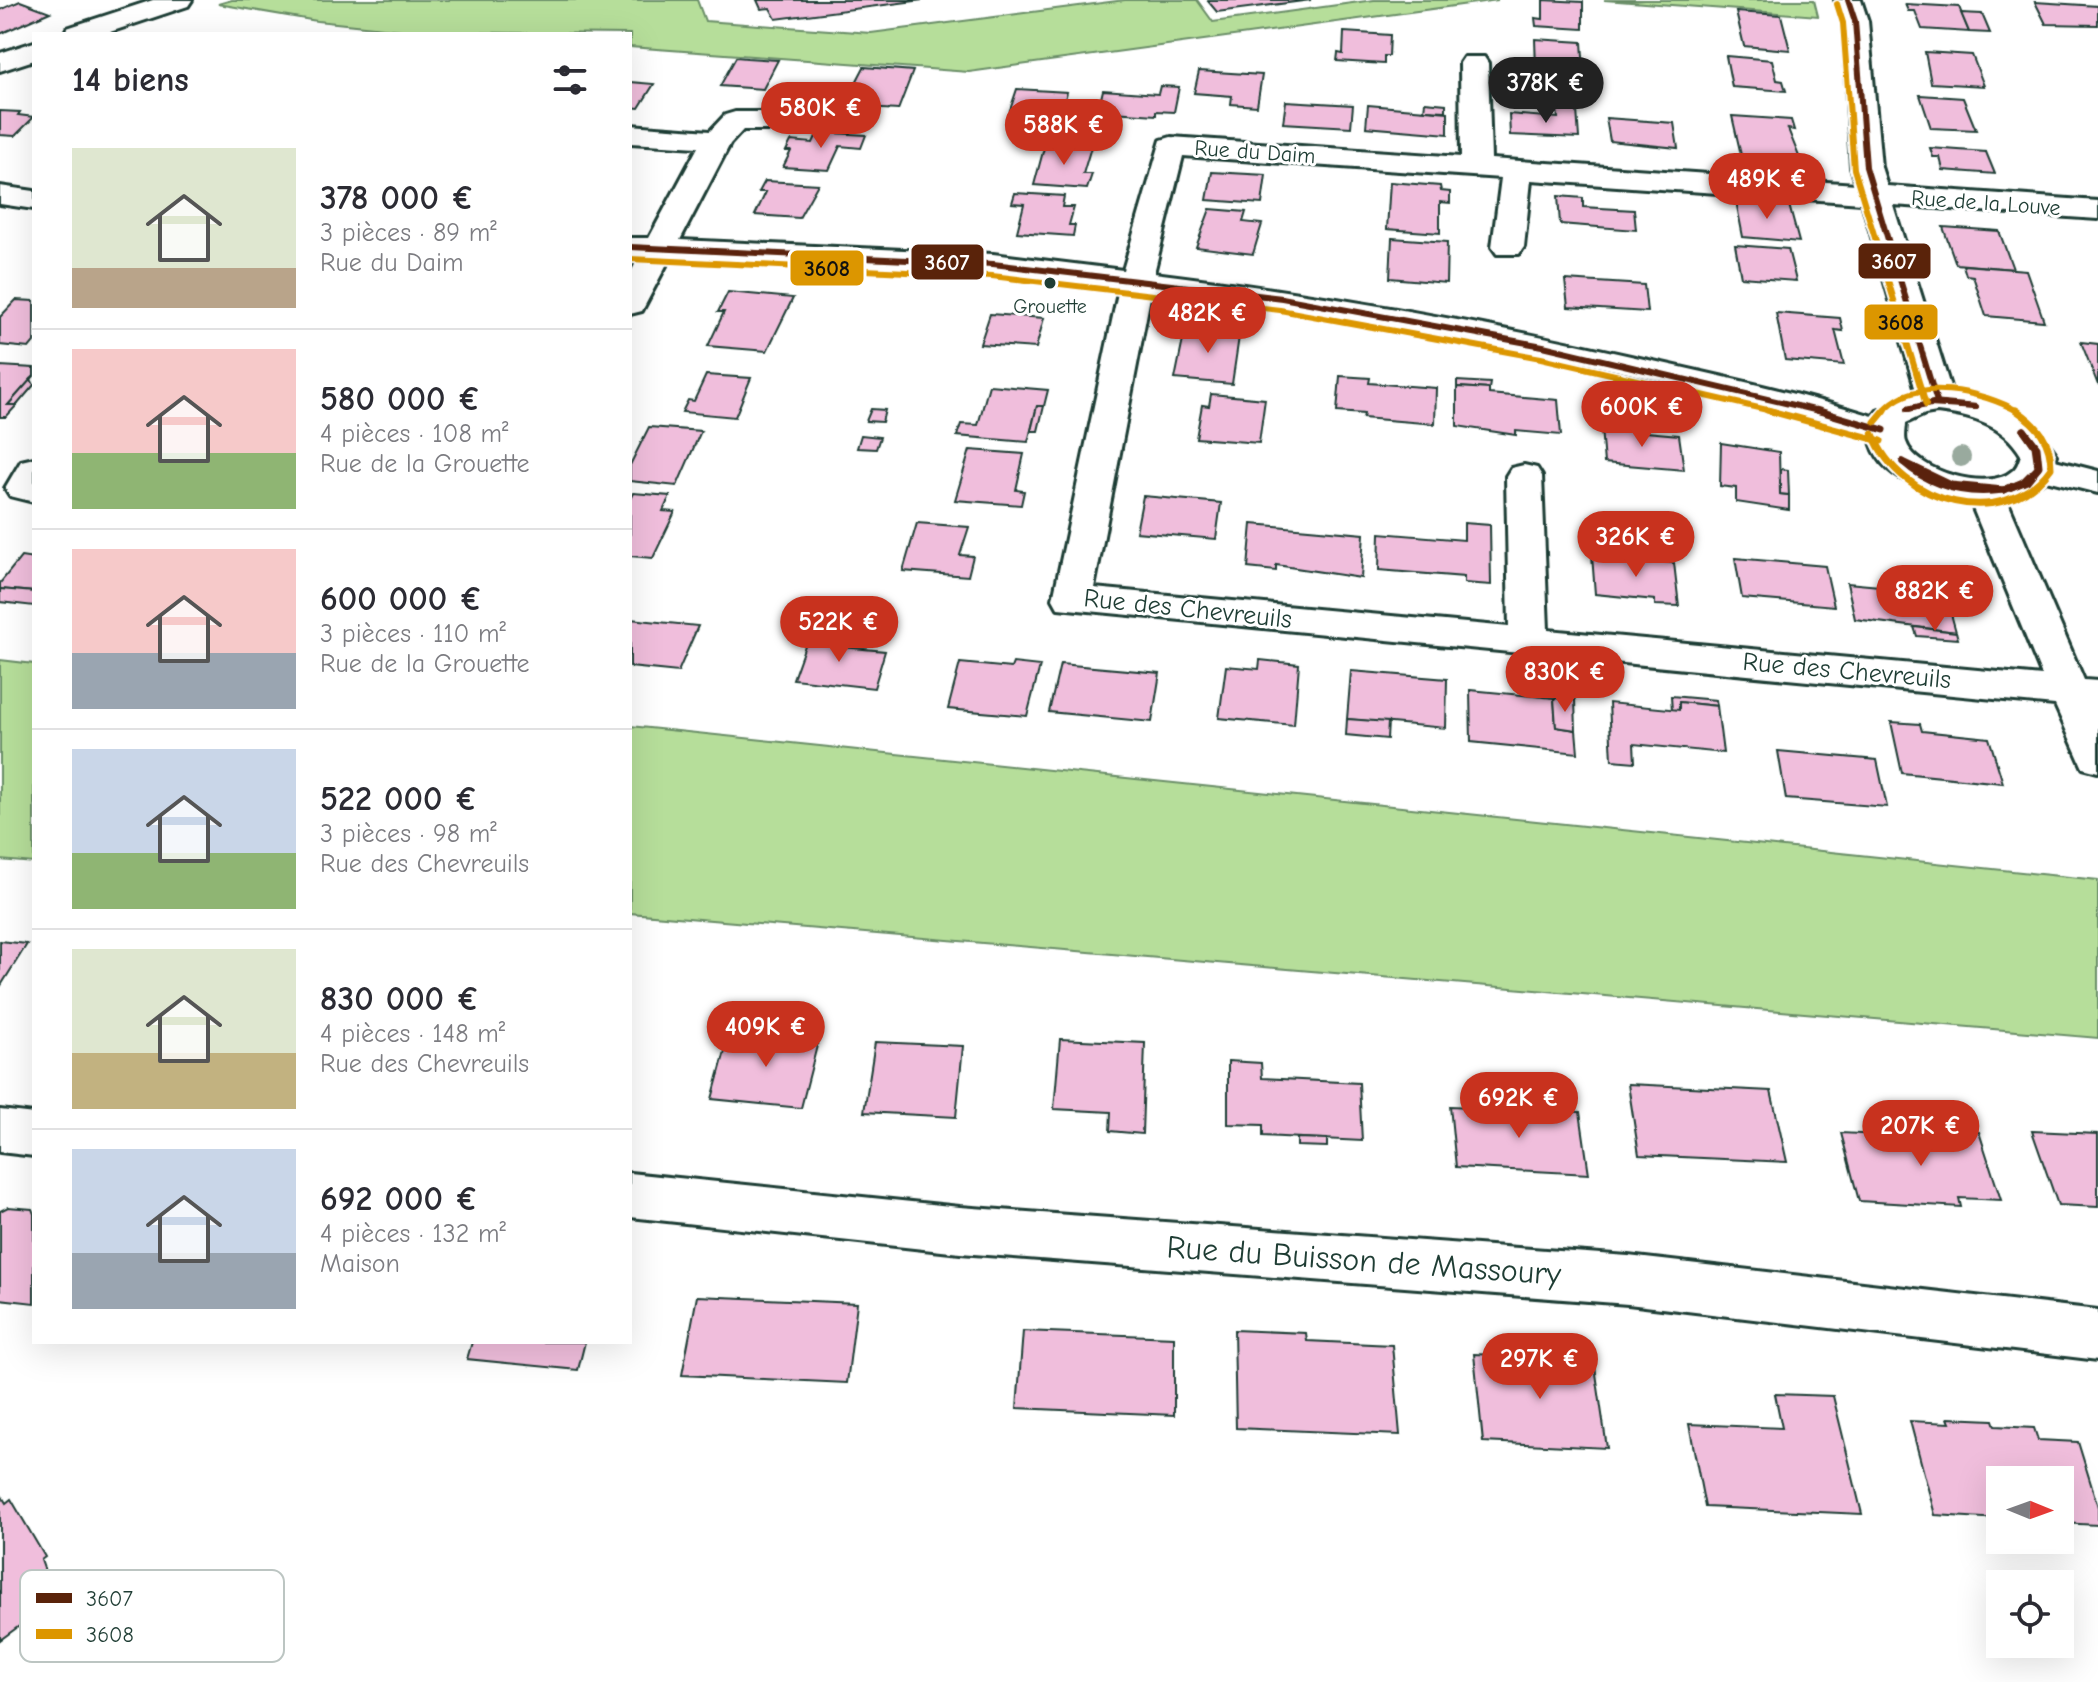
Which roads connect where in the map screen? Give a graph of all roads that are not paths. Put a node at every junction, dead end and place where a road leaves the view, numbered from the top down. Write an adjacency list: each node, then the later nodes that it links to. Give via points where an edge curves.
1 (179, 0): 3 (street)
2 (1848, 0): 12 (street, via 1855,21 1866,167)
3 (83, 32)
4 (32, 51): 5 (street)
5 (2, 61)
6 (1474, 63): 10 (street)
7 (813, 121): 9 (street, via 735,121)
8 (632, 134): 9 (street)
9 (717, 140): 17 (street)
10 (1476, 166): 11 (street, Rue du Daim); 18 (street, Rue du Daim, via 1171,146)
11 (1517, 168): 12 (street, Rue du Daim); 16 (street)
12 (1874, 194): 15 (street, Rue de la Louve); 20 (street)
13 (0, 195): 14 (street)
14 (32, 200)
15 (2098, 210)
16 (1508, 247)
17 (645, 248): 18 (street, via 993,264); 19 (street)
18 (1137, 279): 21 (street, via 1282,298 1543,346 1798,404); 28 (street, Rue des Chevreuils, via 1072,599)
19 (632, 297)
20 (1937, 402): 21 (street, via 1900,409); 22 (street, via 1982,409 2020,429 2039,455)
21 (1884, 430): 27 (street, via 1893,454 1922,476)
22 (2038, 467): 25 (street); 27 (street, via 2021,485)
23 (32, 472): 26 (street, via 23,488)
24 (1524, 476): 28 (street)
25 (2098, 482)
26 (32, 490)
27 (1985, 491): 29 (street, via 2006,548)
28 (1529, 642): 29 (street, Rue des Chevreuils)
29 (2084, 693): 30 (street)
30 (2098, 757)
31 (0, 1131): 32 (street)
32 (32, 1135)
33 (632, 1195): 34 (street, Rue du Buisson de Massoury, via 960,1230 1628,1280)
34 (2098, 1335)

